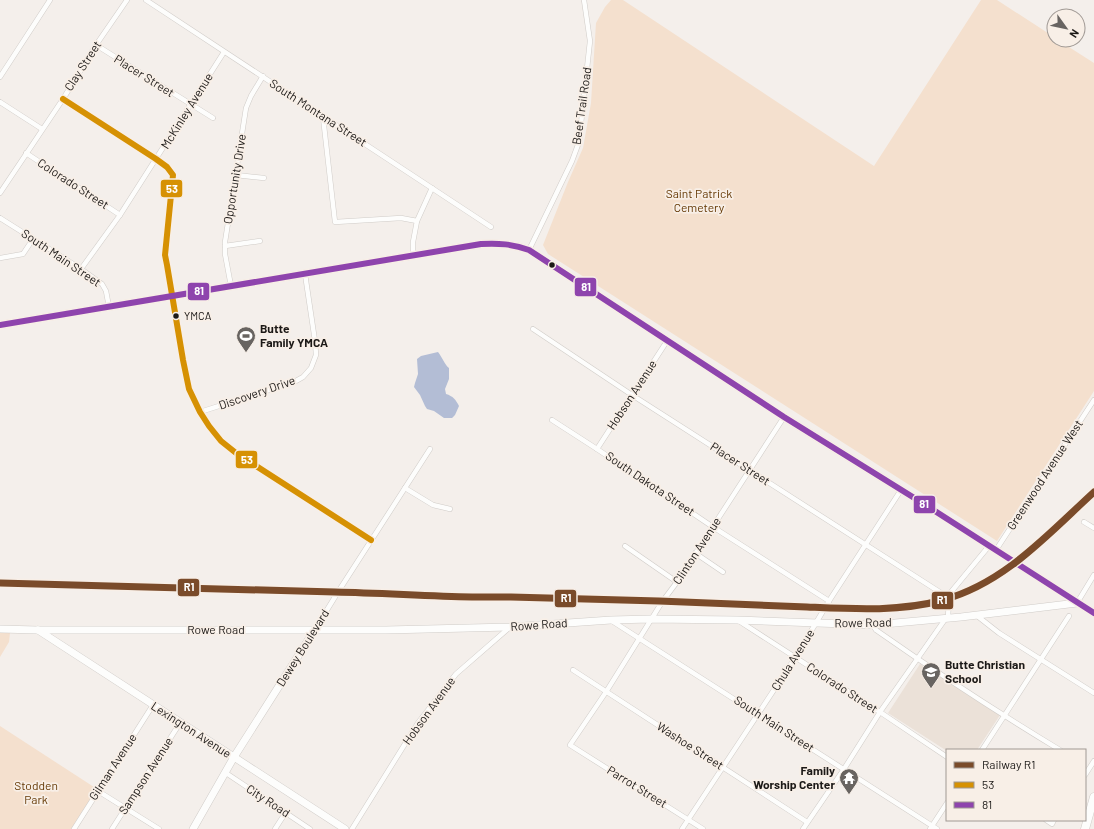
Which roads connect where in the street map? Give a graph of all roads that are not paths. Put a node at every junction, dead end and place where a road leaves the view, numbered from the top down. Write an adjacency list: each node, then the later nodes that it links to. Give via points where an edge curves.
1 (50, 0): 8 (street)
2 (127, 0): 5 (street, Clay Street)
3 (146, 0): 6 (street, South Montana Street)
4 (584, 0): 28 (street, Beef Trail Road, via 590,41 579,142)
5 (96, 45): 9 (street, Clay Street); 11 (street, Placer Street)
6 (224, 52): 7 (street, South Montana Street); 11 (street, McKinley Avenue)
7 (263, 76): 12 (street, South Montana Street); 17 (street, Opportunity Drive, via 246,108)
8 (0, 77)
9 (62, 99): 14 (street, Clay Street); 16 (street)
10 (0, 102): 14 (street)
11 (190, 105): 13 (street, Placer Street); 16 (street, McKinley Avenue)
12 (324, 117): 19 (street, South Montana Street); 23 (street, via 335,222 401,218)
13 (213, 118)
14 (42, 129): 15 (street, Clay Street)
15 (26, 153): 20 (street, Clay Street); 21 (street, Colorado Street)
16 (156, 159): 21 (street, McKinley Avenue); 34 (street, via 173,175 165,255)
17 (236, 175): 18 (street); 27 (street, Opportunity Drive)
18 (264, 178)
19 (432, 188): 23 (street); 24 (street, South Montana Street)
20 (0, 193)
21 (120, 215): 31 (street, McKinley Avenue)
22 (0, 218): 25 (street, South Main Street)
23 (417, 221): 29 (street)
24 (491, 227)
25 (33, 239): 30 (street, via 23,254); 31 (street, South Main Street)
26 (260, 241): 27 (street)
27 (225, 246): 33 (street, Opportunity Drive)
28 (529, 250): 29 (street, via 499,243); 38 (street)
29 (413, 255): 32 (street)
30 (0, 258)
31 (81, 269): 35 (street, South Main Street, via 102,284)
32 (305, 274): 33 (street); 41 (street, Discovery Drive, via 316,355 311,368 294,382)
33 (231, 286): 34 (street)
34 (172, 296): 35 (street); 41 (street, via 189,389)
35 (109, 307): 36 (street)
36 (0, 325)
37 (532, 329): 39 (street, Placer Street)
38 (667, 340): 39 (street, Hobson Avenue); 42 (street)
39 (632, 395): 45 (street, Hobson Avenue); 46 (street, Placer Street)
40 (1094, 400): 56 (street, Greenwood Avenue West)
41 (200, 412): 53 (street, via 221,441 236,453)
42 (784, 417): 46 (street, Clinton Avenue); 48 (street)
43 (552, 420): 45 (street, South Dakota Street)
44 (430, 449): 47 (street, Dewey Boulevard)
45 (597, 449): 51 (street, South Dakota Street)
46 (749, 470): 51 (street, Clinton Avenue); 54 (street, Placer Street)
47 (405, 488): 49 (street, via 433,505); 53 (street, Dewey Boulevard)
48 (901, 490): 54 (street, Chula Avenue); 56 (street)
49 (450, 509)
50 (1084, 522): 52 (street)
51 (713, 527): 57 (street, Clinton Avenue); 62 (street, South Dakota Street)
52 (1094, 528)
53 (371, 540): 76 (street, Dewey Boulevard)
54 (865, 545): 61 (street, Placer Street); 62 (street, Chula Avenue)
55 (625, 546): 60 (street)
56 (992, 548): 61 (street, Greenwood Avenue West, via 956,585); 63 (street)
57 (695, 554): 58 (street); 60 (street, Clinton Avenue)
58 (723, 572)
59 (1094, 576): 63 (street)
60 (677, 582): 68 (street, Clinton Avenue)
61 (949, 598): 67 (street)
62 (829, 601): 71 (street, Chula Avenue)
63 (1078, 603): 64 (street); 65 (street, Rowe Road)
64 (1094, 613)
65 (976, 615): 67 (street, Rowe Road); 80 (street, via 998,633)
66 (1069, 616): 80 (street)
67 (947, 618): 72 (street, Rowe Road); 79 (street)
68 (651, 619): 69 (street, Rowe Road); 70 (street, Rowe Road); 77 (street, Clinton Avenue)
69 (611, 620): 73 (street, Rowe Road); 77 (street, South Main Street)
70 (737, 620): 71 (street, Rowe Road); 78 (street, Colorado Street)
71 (816, 624): 72 (street, Rowe Road); 78 (street, Chula Avenue)
72 (873, 624): 79 (street, via 876,630)
73 (510, 627): 76 (street, Rowe Road); 114 (street, Hobson Avenue, via 456,674 418,723)
74 (0, 629): 75 (street, Rowe Road)
75 (37, 630): 76 (street, Rowe Road); 84 (street, Lexington Avenue)
76 (314, 630): 93 (street, Dewey Boulevard)
77 (640, 638): 82 (street, Clinton Avenue); 86 (street, South Main Street)
78 (795, 658): 85 (street, Colorado Street); 86 (street, Chula Avenue)
79 (917, 658): 85 (street); 87 (street)
80 (1041, 660): 83 (street); 87 (street)
81 (573, 670): 82 (street, Washoe Street)
82 (606, 692): 89 (street, Clinton Avenue); 95 (street, Washoe Street)
83 (1094, 693)
84 (153, 705): 88 (street, Lexington Avenue); 99 (street, Gilman Avenue)
85 (880, 712): 92 (street, Colorado Street); 97 (street)
86 (758, 713): 95 (street, Chula Avenue); 97 (street, South Main Street)
87 (1004, 716): 90 (street); 91 (street)
88 (180, 723): 93 (street, Lexington Avenue); 102 (street, Sampson Avenue)
89 (570, 745): 104 (street, Parrot Street)
90 (983, 749)
91 (1058, 749)
92 (946, 756)
93 (234, 757): 98 (street, Dewey Boulevard); 113 (street, Lexington Avenue)
94 (1094, 761): 96 (street)
95 (723, 767): 104 (street, Chula Avenue); 105 (street, Washoe Street)
96 (1087, 767)
97 (844, 769): 105 (street); 106 (street, South Main Street)
98 (226, 773): 103 (street, City Road); 110 (street, Dewey Boulevard)
99 (98, 791): 102 (street); 107 (street, Gilman Avenue)
100 (1094, 797): 119 (highway)
101 (946, 804): 106 (street)
102 (126, 808): 108 (street, Sampson Avenue); 109 (street)
103 (286, 812): 111 (street); 112 (street, City Road)
104 (688, 819): 115 (street, Chula Avenue); 116 (street, Parrot Street)
105 (807, 822): 117 (street)
106 (931, 827): 118 (street, South Main Street)
107 (74, 829)
108 (112, 829)
109 (158, 829)
110 (193, 829)
111 (275, 829)
112 (310, 829)
113 (345, 829)
114 (352, 829)
115 (682, 829)
116 (703, 829)
117 (803, 829)
118 (937, 829)
119 (1085, 829)

